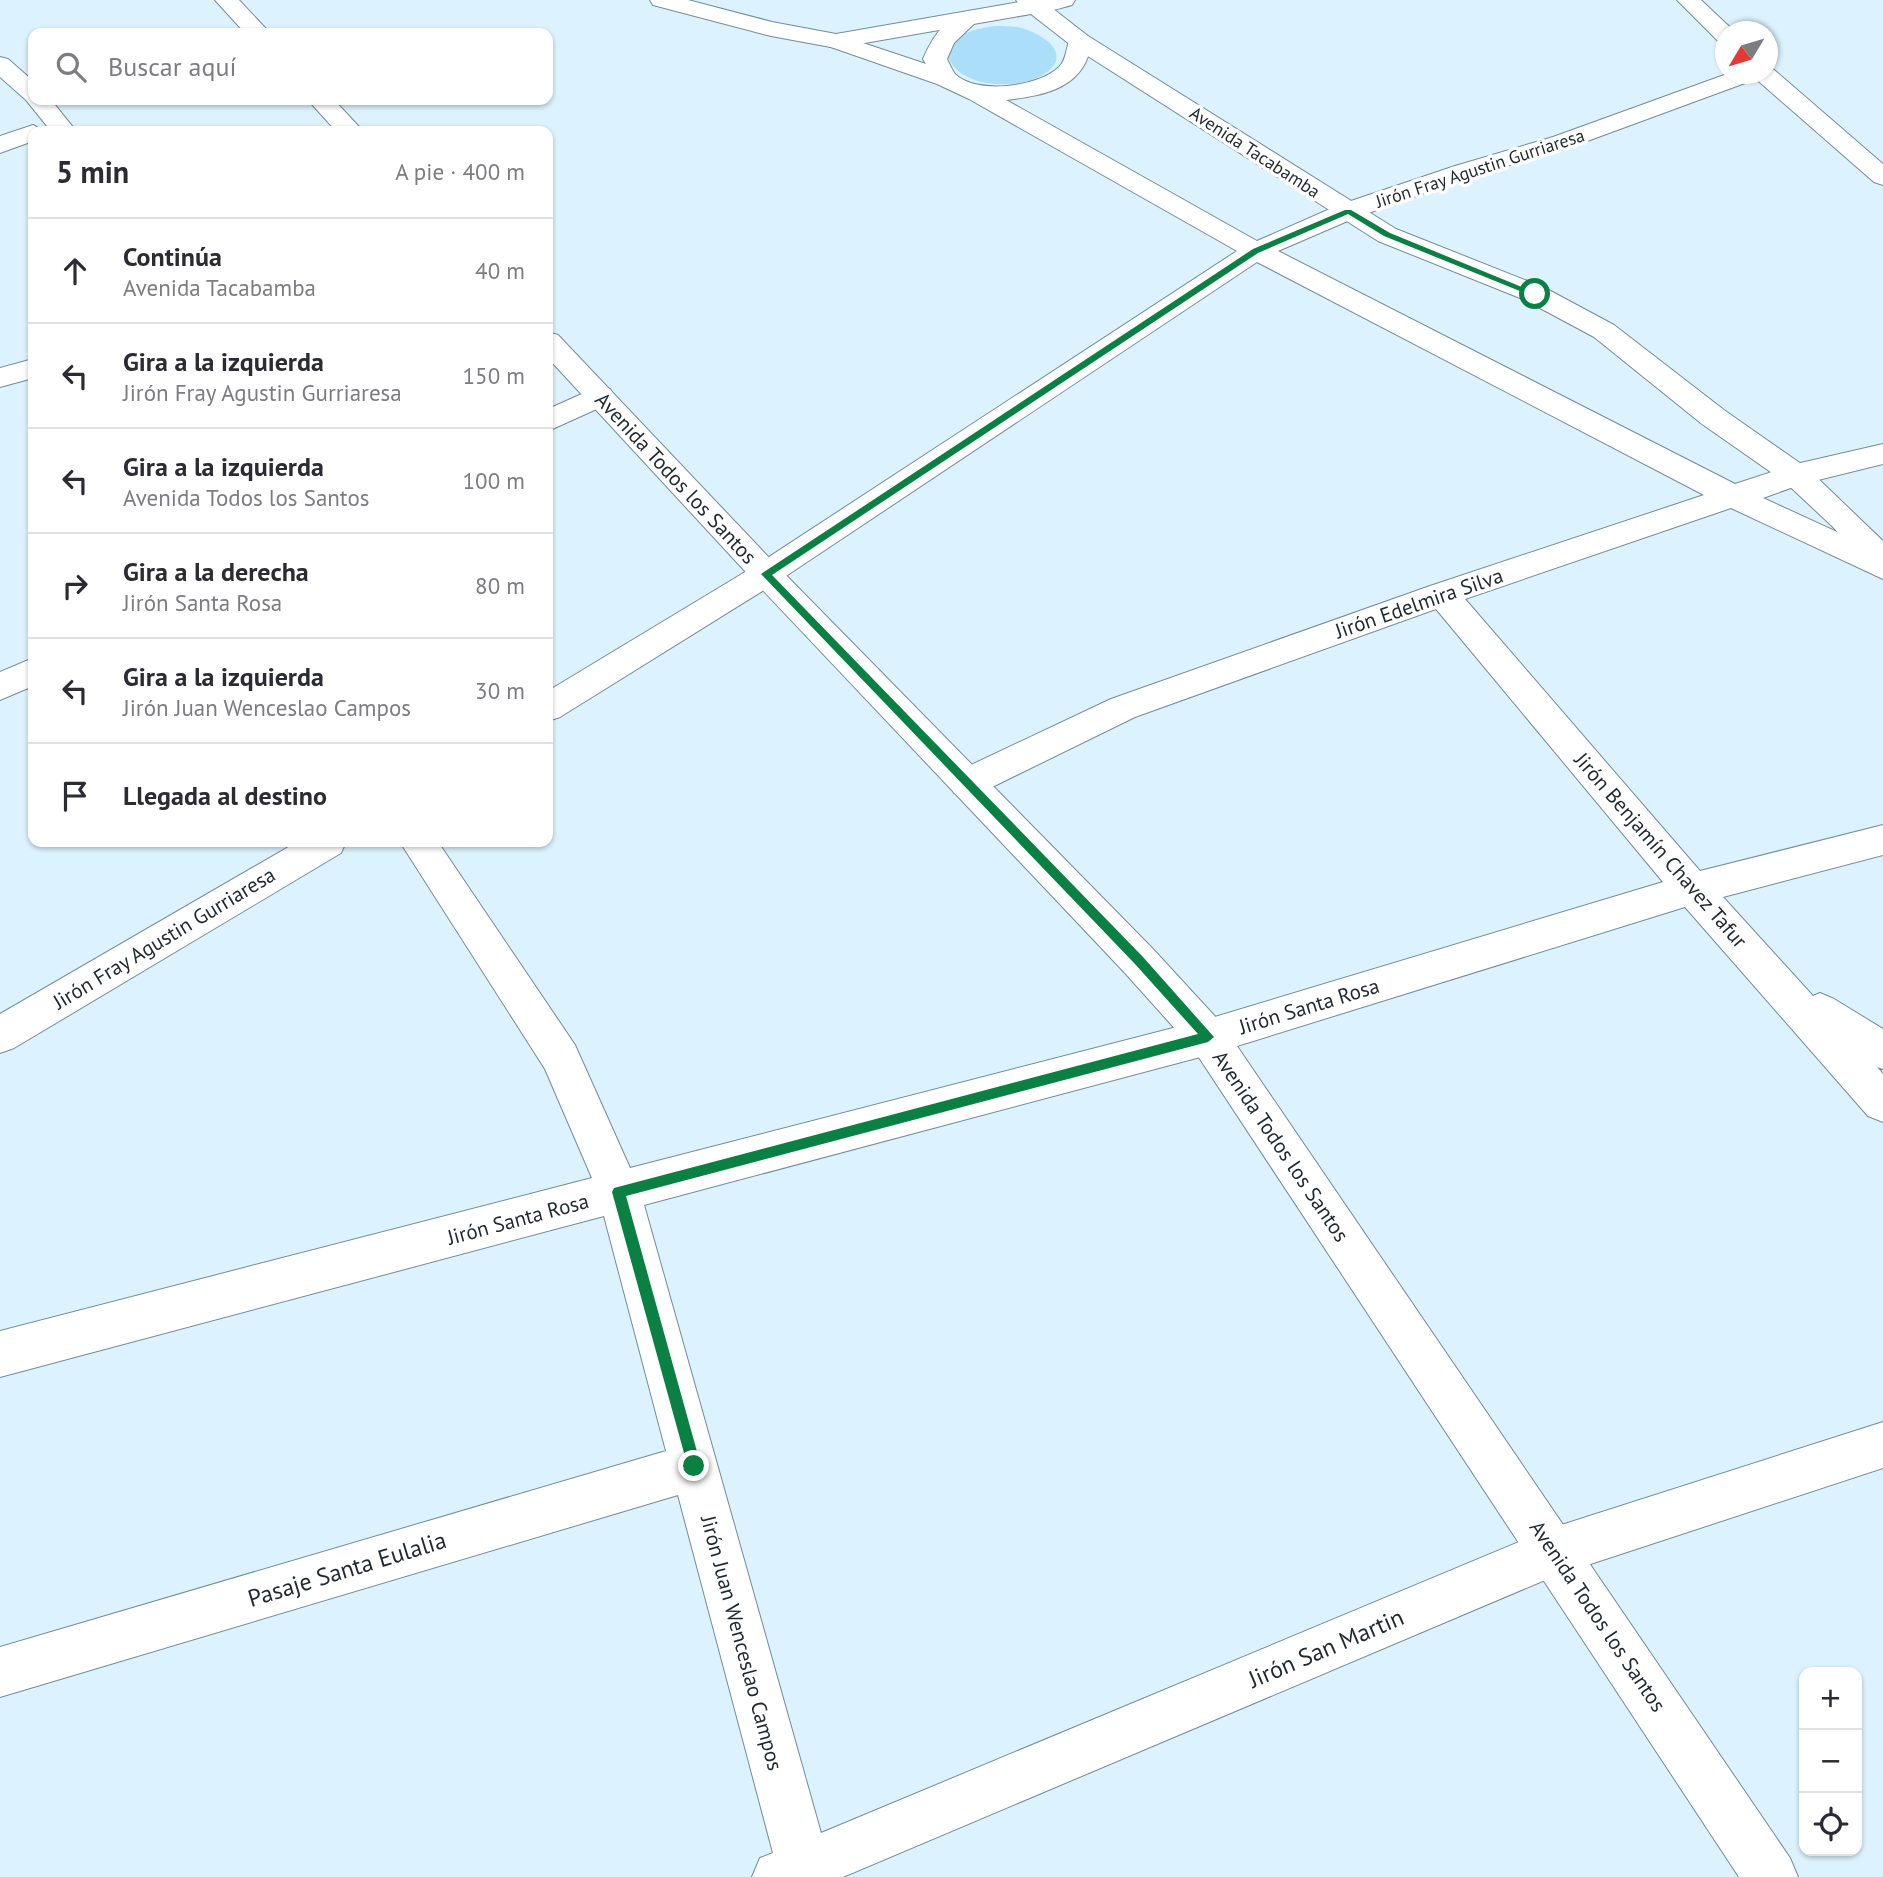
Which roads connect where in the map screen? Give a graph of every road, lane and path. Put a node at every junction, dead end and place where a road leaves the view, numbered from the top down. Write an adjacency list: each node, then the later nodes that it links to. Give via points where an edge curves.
1 (226, 0): 8 (street)
2 (661, 0): 9 (street)
3 (1065, 0): 5 (street)
4 (1688, 0): 7 (street)
5 (1031, 3): 6 (street); 10 (street, Avenida Tacabamba)
6 (966, 20): 9 (street); 12 (street, via 943,40 936,59)
7 (1715, 26)
8 (253, 28)
9 (836, 41): 12 (street)
10 (1080, 41): 16 (street, via 1075,64 1056,80 1020,92); 24 (street, Avenida Tacabamba)
11 (0, 64): 15 (street)
12 (946, 79): 16 (street)
13 (1721, 84): 24 (street, Jirón Fray Agustin Gurriaresa, via 1562,142)
14 (1776, 84): 23 (street)
15 (28, 89)
16 (978, 94): 25 (street)
17 (41, 105): 19 (street)
18 (325, 105): 20 (street)
19 (52, 126)
20 (345, 126)
21 (28, 135): 22 (street)
22 (0, 145)
23 (1883, 177)
24 (1348, 211): 25 (street, Jirón Fray Agustin Gurriaresa); 32 (street, Avenida Tacabamba, via 1387,235 1535,294 1604,331)
25 (1256, 251): 33 (street); 36 (street, Jirón Fray Agustin Gurriaresa)
26 (553, 346): 29 (street, Avenida Todos los Santos)
27 (28, 370): 28 (street)
28 (0, 378)
29 (600, 396): 30 (street); 36 (street, Avenida Todos los Santos)
30 (553, 419)
31 (1883, 454): 32 (street, Jirón Edelmira Silva)
32 (1796, 475): 33 (street, Jirón Edelmira Silva); 34 (street, Avenida Tacabamba)
33 (1734, 496): 35 (street); 37 (street, Jirón Edelmira Silva)
34 (1883, 561)
35 (1883, 567)
36 (766, 574): 40 (street, Jirón Fray Agustin Gurriaresa); 41 (street, Avenida Todos los Santos)
37 (1442, 594): 41 (street, Jirón Edelmira Silva, via 1123,708); 45 (street, Jirón Benjamín Chavez Tafur)
38 (28, 673): 39 (street)
39 (0, 687)
40 (553, 705)
41 (967, 783): 48 (street, Avenida Todos los Santos)
42 (1883, 840): 45 (street, Jirón Santa Rosa)
43 (320, 847): 47 (street, Jirón Fray Agustin Gurriaresa)
44 (421, 847): 51 (street, Jirón Juan Wenceslao Campos, via 561,1058)
45 (1692, 889): 46 (street, Jirón Benjamín Chavez Tafur); 48 (street, Jirón Santa Rosa)
46 (1778, 984): 49 (street); 50 (street, Jirón Benjamín Chavez Tafur)
47 (0, 1035)
48 (1208, 1037): 51 (street, Jirón Santa Rosa); 55 (street, Avenida Todos los Santos)
49 (1883, 1051)
50 (1883, 1103)
51 (619, 1192): 52 (street, Jirón Santa Rosa); 54 (street, Jirón Juan Wenceslao Campos)
52 (0, 1354)
53 (1883, 1445): 55 (street, Jirón San Martin)
54 (694, 1466): 56 (street, Pasaje Santa Eulalia); 57 (street, Jirón Juan Wenceslao Campos)
55 (1555, 1552): 57 (street, Jirón San Martin); 58 (street, Avenida Todos los Santos)
56 (0, 1672)
57 (796, 1874)
58 (1771, 1877)

